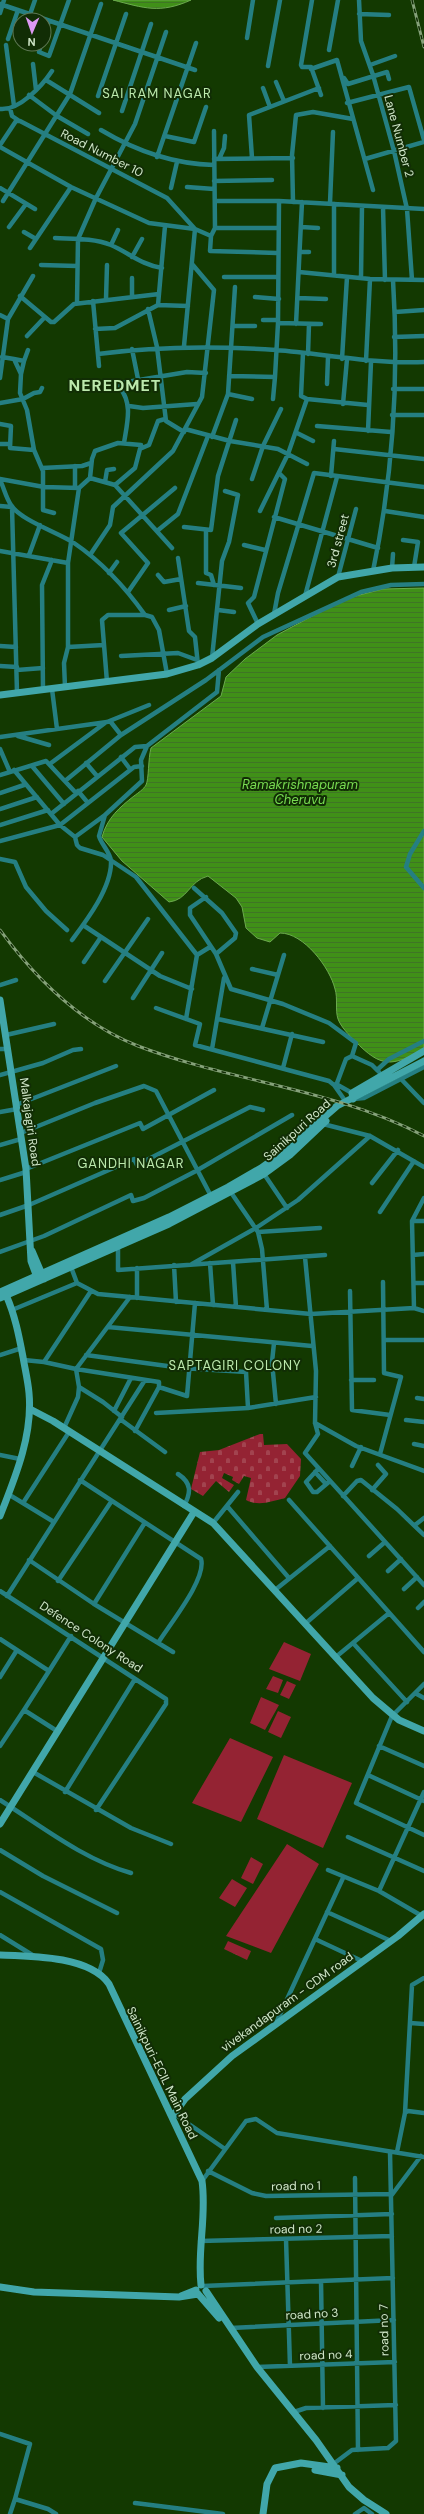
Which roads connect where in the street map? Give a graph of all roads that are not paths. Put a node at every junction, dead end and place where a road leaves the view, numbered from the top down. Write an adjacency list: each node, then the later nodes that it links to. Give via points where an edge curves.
1 (35, 0): 13 (street)
2 (69, 0): 19 (street)
3 (253, 0): 22 (street)
4 (280, 0): 37 (street)
5 (312, 0): 39 (street, via 301,64 302,67 310,66)
6 (338, 0): 28 (street)
7 (359, 0): 15 (street, Lane Number 2)
8 (2, 3): 10 (street); 11 (street)
9 (101, 4): 21 (street)
10 (18, 10): 12 (street); 23 (street)
11 (0, 12)
12 (24, 12)
13 (31, 12)
14 (126, 14): 24 (street)
15 (359, 14): 16 (street); 36 (street, Lane Number 2, via 361,41)
16 (389, 15)
17 (52, 22): 19 (street)
18 (151, 24): 31 (street)
19 (60, 25): 21 (street); 27 (street)
20 (166, 32): 33 (street)
21 (90, 35): 24 (street); 49 (street)
22 (247, 38)
23 (8, 39)
24 (116, 43): 31 (street); 53 (street)
25 (196, 43): 38 (street)
26 (6, 44): 56 (street)
27 (52, 48)
28 (329, 50)
29 (39, 52): 30 (street, via 49,56)
30 (50, 52)
31 (142, 52): 33 (street); 60 (street)
32 (395, 56): 36 (street)
33 (158, 57): 38 (street); 73 (street, via 135,124)
34 (339, 62): 42 (street, via 346,84)
35 (33, 64): 48 (street)
36 (370, 65): 42 (street, Lane Number 2)
37 (268, 66)
38 (189, 68): 40 (street); 70 (street)
39 (311, 69): 47 (street); 55 (street, via 336,60)
40 (195, 70)
41 (52, 71): 44 (street)
42 (374, 75): 43 (street, via 387,72); 52 (street, Lane Number 2)
43 (389, 79)
44 (46, 80): 48 (street); 49 (street)
45 (276, 82): 54 (street)
46 (263, 88): 58 (street)
47 (319, 88): 51 (street); 54 (street)
48 (36, 90): 50 (street)
49 (70, 94): 61 (street); 62 (street)
50 (29, 95): 56 (street); 62 (street)
51 (321, 95)
52 (378, 95): 55 (street); 72 (street, via 409,87); 75 (street, Lane Number 2)
53 (98, 96)
54 (284, 101): 58 (street)
55 (348, 103): 63 (street)
56 (12, 107): 59 (street); 64 (street, via 12,116)
57 (206, 107): 70 (street, via 194,142)
58 (270, 107): 77 (street, via 248,116)
59 (0, 109)
60 (122, 111)
61 (99, 113)
62 (57, 116): 68 (street); 69 (street)
63 (353, 119): 78 (street, via 313,112 296,115); 80 (street)
64 (18, 120): 69 (street, Road Number 10); 74 (street)
65 (101, 130): 73 (street)
66 (214, 131): 79 (street)
67 (333, 132): 100 (street)
68 (88, 134)
69 (45, 135): 82 (street); 84 (street, Road Number 10)
70 (165, 136): 76 (street)
71 (225, 136): 79 (street, via 224,148)
72 (424, 141): 75 (street)
73 (124, 144): 76 (street); 84 (street)
74 (0, 146): 82 (street)
75 (394, 151): 80 (street); 105 (street, Lane Number 2)
76 (157, 157): 81 (street)
77 (252, 158): 78 (street); 79 (street)
78 (293, 158): 98 (street)
79 (217, 159): 83 (street)
80 (365, 159): 92 (street)
81 (177, 162): 83 (street); 90 (street)
82 (27, 163): 87 (street); 93 (street)
83 (214, 166): 86 (street)
84 (110, 170): 94 (street); 113 (street, Road Number 10, via 167,198)
85 (272, 180): 86 (street)
86 (214, 181): 91 (street)
87 (71, 187): 94 (street); 118 (street)
88 (186, 187): 91 (street)
89 (0, 188): 93 (street)
90 (172, 188)
91 (214, 189): 96 (street)
92 (374, 190)
93 (8, 192): 95 (street); 101 (street)
94 (96, 198): 107 (street, via 149,223); 119 (street)
95 (3, 201)
96 (215, 201): 97 (street); 110 (street)
97 (279, 201): 98 (street); 111 (street)
98 (293, 202): 99 (street)
99 (302, 202): 100 (street); 109 (street)
100 (332, 203): 102 (street); 133 (street)
101 (26, 204): 104 (street); 108 (street)
102 (362, 206): 103 (street); 139 (street)
103 (384, 207): 105 (street); 141 (street)
104 (35, 209)
105 (407, 209): 106 (street); 143 (street, Lane Number 2)
106 (424, 209)
107 (165, 226): 113 (street); 131 (street)
108 (9, 227)
109 (301, 227): 112 (street); 123 (street)
110 (215, 228): 111 (street); 116 (street)
111 (278, 228): 125 (street)
112 (318, 228)
113 (195, 229): 116 (street); 127 (street)
114 (118, 230): 121 (street)
115 (24, 232): 118 (street)
116 (211, 236): 125 (street, via 212,252)
117 (55, 238): 119 (street)
118 (36, 239): 122 (street)
119 (78, 239): 121 (street, via 97,240); 129 (street)
120 (142, 239): 126 (street)
121 (111, 245): 126 (street)
122 (30, 248)
123 (300, 252): 124 (street); 132 (street)
124 (309, 252)
125 (277, 253): 136 (street)
126 (132, 257): 131 (street, via 149,266)
127 (192, 264): 157 (street); 178 (street, via 214,290)
128 (41, 265): 129 (street)
129 (77, 266): 155 (street)
130 (107, 266): 151 (street)
131 (162, 268): 146 (street)
132 (299, 272): 133 (street); 150 (street)
133 (334, 275): 137 (street)
134 (33, 276): 147 (street)
135 (224, 277): 136 (street)
136 (278, 277): 152 (street)
137 (347, 277): 139 (street); 188 (street)
138 (132, 278): 148 (street)
139 (361, 278): 140 (street)
140 (370, 279): 141 (street); 190 (street)
141 (385, 280): 142 (street)
142 (393, 280): 143 (street); 160 (street)
143 (412, 280): 144 (street)
144 (424, 280)
145 (235, 287): 169 (street)
146 (160, 294): 148 (street); 156 (street)
147 (20, 296): 162 (street); 163 (street)
148 (132, 296): 151 (street)
149 (255, 297): 152 (street)
150 (298, 298): 153 (street); 166 (street)
151 (106, 299): 154 (street)
152 (279, 299): 165 (street)
153 (326, 299)
154 (93, 301): 155 (street); 171 (street)
155 (77, 303): 162 (street, via 54,322)
156 (158, 305): 157 (street); 158 (street)
157 (188, 306): 176 (street)
158 (148, 309): 171 (street, via 115,328); 177 (street)
159 (424, 310): 160 (street)
160 (395, 312): 175 (street)
161 (0, 315): 163 (street)
162 (45, 317): 173 (street)
163 (8, 319): 172 (street)
164 (263, 320): 165 (street)
165 (278, 322): 166 (street); 182 (street)
166 (296, 324): 167 (street)
167 (309, 324): 168 (street); 184 (street)
168 (321, 324)
169 (234, 326): 170 (street); 179 (street)
170 (256, 326)
171 (95, 329): 183 (street)
172 (2, 336): 185 (street)
173 (27, 336)
174 (424, 336): 175 (street)
175 (394, 337): 192 (street)
176 (184, 346): 177 (street); 178 (street)
177 (156, 347): 180 (street); 196 (street)
178 (208, 347): 179 (street); 194 (street)
179 (231, 348): 182 (street); 197 (street)
180 (132, 349): 183 (street); 200 (street)
181 (28, 350): 189 (street)
182 (276, 350): 184 (street); 199 (street)
183 (98, 354): 193 (street)
184 (305, 354): 186 (street); 209 (street, via 300,393)
185 (2, 357): 187 (street); 198 (street)
186 (328, 358): 188 (street); 201 (street)
187 (14, 359): 189 (street); 195 (street)
188 (344, 359): 190 (street); 212 (street)
189 (24, 361): 195 (street)
190 (368, 362): 192 (street); 213 (street)
191 (424, 362): 192 (street)
192 (393, 363): 203 (street)
193 (99, 366)
194 (206, 373): 196 (street); 211 (street, via 202,397)
195 (21, 374): 206 (street, via 20,393)
196 (161, 375): 200 (street); 215 (street)
197 (229, 376): 199 (street); 205 (street)
198 (0, 378)
199 (275, 378): 208 (street)
200 (138, 379): 214 (street, via 123,381 120,385)
201 (327, 384)
202 (42, 388): 206 (street, via 41,392)
203 (393, 389): 204 (street); 217 (street)
204 (424, 389)
205 (228, 394): 207 (street); 227 (street)
206 (23, 399): 210 (street); 237 (street)
207 (252, 399)
208 (273, 399)
209 (307, 400): 212 (street); 226 (street)
210 (0, 403)
211 (197, 404): 215 (street); 223 (street)
212 (343, 404): 213 (street)
213 (368, 405): 224 (street)
214 (129, 406): 215 (street); 231 (street)
215 (165, 406): 219 (street)
216 (281, 409): 234 (street)
217 (392, 415): 218 (street); 225 (street)
218 (424, 415)
219 (165, 419): 223 (street, via 167,423); 235 (street, via 158,421 149,445)
220 (236, 420): 228 (street)
221 (0, 424): 233 (street, via 12,426)
222 (317, 426): 224 (street)
223 (184, 430): 227 (street); 260 (street, via 173,451 155,471)
224 (368, 431): 225 (street)
225 (392, 432): 239 (street)
226 (296, 433): 229 (street); 238 (street)
227 (210, 436): 228 (street); 273 (street, via 178,514)
228 (230, 441): 234 (street); 274 (street, via 218,476 212,529)
229 (313, 441)
230 (334, 441): 236 (street)
231 (124, 443): 235 (street, via 138,444); 241 (street, via 95,451)
232 (0, 444): 233 (street)
233 (10, 444): 237 (street, via 11,449)
234 (263, 446): 238 (street); 250 (street)
235 (142, 448): 254 (street, via 135,468)
236 (334, 448): 239 (street); 247 (street)
237 (34, 450): 244 (street)
238 (288, 454): 242 (street); 246 (street)
239 (392, 455): 240 (street); 253 (street)
240 (424, 459)
241 (91, 463): 243 (street); 249 (street)
242 (307, 464)
243 (75, 466): 244 (street); 257 (street)
244 (42, 468): 255 (street)
245 (114, 469): 252 (street, via 107,470)
246 (279, 473): 264 (street); 268 (street, via 286,478)
247 (331, 476): 248 (street); 270 (street, via 314,473)
248 (337, 477): 253 (street); 275 (street)
249 (90, 478): 252 (street); 257 (street)
250 (252, 479)
251 (0, 480): 255 (street); 262 (street)
252 (105, 482): 254 (street)
253 (388, 484): 256 (street); 265 (street)
254 (115, 485): 260 (street)
255 (44, 487): 257 (street); 266 (street, via 43,510)
256 (424, 487)
257 (77, 488): 278 (street)
258 (174, 488): 267 (street)
259 (225, 491): 302 (street, via 238,495 229,542)
260 (125, 496): 267 (street); 287 (street, via 113,507 110,524)
261 (0, 506): 262 (street)
262 (12, 507): 271 (street); 284 (street)
263 (356, 509): 276 (street, 3rd street)
264 (260, 511)
265 (385, 511): 269 (street); 281 (street)
266 (54, 513)
267 (142, 516): 273 (street); 304 (street, via 120,533 148,563)
268 (274, 517): 270 (street); 282 (street)
269 (424, 517)
270 (298, 524): 275 (street); 310 (street)
271 (40, 525): 278 (street); 286 (street)
272 (184, 528): 274 (street)
273 (157, 531): 280 (street)
274 (206, 531): 302 (street, via 206,573 211,575)
275 (323, 532): 276 (street); 305 (street)
276 (348, 539): 281 (street); 298 (street, 3rd street)
277 (403, 540): 292 (street, via 418,542)
278 (72, 542): 287 (street); 291 (street)
279 (244, 546): 282 (street)
280 (172, 548)
281 (378, 548): 295 (street)
282 (266, 550): 312 (street, via 254,597 248,603)
283 (0, 551): 284 (street)
284 (14, 554): 286 (street); 315 (street)
285 (393, 554): 294 (street)
286 (29, 555): 289 (street)
287 (90, 555): 296 (street)
288 (178, 558): 299 (street)
289 (52, 560): 291 (street); 323 (street, via 42,585)
290 (117, 562): 296 (street)
291 (68, 563): 316 (street)
292 (414, 567): 293 (street); 294 (street)
293 (424, 567)
294 (392, 568): 295 (street)
295 (373, 571): 298 (street)
296 (109, 573): 304 (street)
297 (158, 575): 299 (street, via 164,582)
298 (338, 577): 305 (street)
299 (181, 580): 306 (street)
300 (198, 583): 302 (street)
301 (424, 584): 324 (street, via 391,586 361,592 263,637)
302 (216, 585): 303 (street); 308 (street)
303 (241, 588)
304 (128, 592): 311 (street)
305 (305, 596): 310 (street)
306 (186, 606): 307 (street); 320 (street, via 189,631 195,636)
307 (169, 610)
308 (218, 610): 309 (street); 319 (street)
309 (234, 612)
310 (274, 614): 312 (street)
311 (145, 615): 313 (street, via 105,616 102,620); 317 (street, via 152,617 159,630)
312 (258, 624): 319 (street)
313 (104, 645): 316 (street); 326 (street)
314 (0, 646): 315 (street)
315 (16, 647): 322 (street)
316 (68, 647): 327 (street, via 64,663)
317 (164, 654): 318 (street); 320 (street, via 188,655); 325 (street)
318 (121, 656)
319 (212, 658): 320 (street)
320 (198, 663): 325 (street)
321 (0, 666): 322 (street)
322 (17, 668): 323 (street); 330 (street)
323 (43, 668): 329 (street)
324 (219, 670): 335 (street); 339 (street, via 217,692 211,699)
325 (167, 674): 326 (street)
326 (107, 682): 327 (street)
327 (65, 687): 328 (street)
328 (52, 689): 329 (street); 334 (street)
329 (43, 690): 330 (street)
330 (17, 693): 331 (street)
331 (0, 695)
332 (149, 705): 333 (street)
333 (108, 721): 334 (street); 335 (street); 342 (street)
334 (57, 729): 336 (street)
335 (121, 735): 343 (street)
336 (15, 736): 337 (street); 338 (street)
337 (0, 737)
338 (49, 745)
339 (146, 746): 341 (street, via 135,747); 345 (street)
340 (0, 750): 347 (street)
341 (122, 757): 346 (street); 349 (street)
342 (51, 763): 344 (street, via 44,761); 350 (street)
343 (86, 763): 349 (street); 350 (street)
344 (32, 766): 347 (street); 356 (street)
345 (142, 766): 346 (street); 359 (street, via 142,781)
346 (130, 769): 355 (street)
347 (12, 771): 348 (street); 351 (street)
348 (0, 775)
349 (98, 776): 353 (street)
350 (65, 781): 353 (street)
351 (24, 784): 352 (street); 354 (street)
352 (0, 792)
353 (77, 792): 355 (street); 356 (street)
354 (37, 798): 357 (street); 358 (street)
355 (88, 803): 361 (street)
356 (64, 804): 358 (street)
357 (0, 809)
358 (50, 812): 360 (street); 361 (street)
359 (106, 815): 363 (street); 366 (street, via 99,836)
360 (0, 825)
361 (60, 825): 363 (street); 364 (street)
362 (424, 831): 368 (street, via 410,854 406,867)
363 (75, 837): 366 (street, via 80,848)
364 (0, 841)
365 (0, 859): 372 (street, via 15,862 26,887 46,911)
366 (111, 860): 371 (street, via 103,893); 379 (street, via 136,877)
367 (194, 888): 369 (street)
368 (424, 888)
369 (206, 897): 375 (street, via 189,911); 378 (street, via 236,933 235,938)
370 (148, 919): 376 (street)
371 (83, 925): 373 (street); 374 (street)
372 (67, 930)
373 (101, 937): 376 (street); 381 (street)
374 (72, 940)
375 (210, 946): 378 (street); 379 (street)
376 (125, 953): 383 (street); 387 (street)
377 (162, 953): 383 (street)
378 (216, 954): 385 (street)
379 (197, 955): 389 (street)
380 (284, 955): 384 (street)
381 (84, 962)
382 (252, 969): 384 (street)
383 (151, 970): 389 (street); 390 (street)
384 (278, 975): 391 (street)
385 (224, 978): 391 (street, via 231,989); 396 (street)
386 (16, 980): 388 (street)
387 (105, 981)
388 (0, 985)
389 (192, 989): 395 (street)
390 (133, 998)
391 (270, 1000): 398 (street); 407 (street, via 329,1023 356,1043)
392 (0, 1002): 394 (street, Malkajagiri Road)
393 (156, 1008): 395 (street)
394 (1, 1015): 400 (street, Malkajagiri Road)
395 (186, 1019): 404 (street, via 200,1024 195,1045)
396 (218, 1020): 398 (street); 404 (street)
397 (54, 1024): 400 (street)
398 (262, 1028): 399 (street)
399 (292, 1034): 402 (street); 411 (street)
400 (6, 1035): 403 (street, Malkajagiri Road)
401 (424, 1041): 413 (street, via 389,1059)
402 (323, 1042)
403 (4, 1049): 412 (street, Malkajagiri Road)
404 (212, 1049): 411 (street)
405 (81, 1050): 412 (street, via 73,1050)
406 (424, 1051): 413 (street)
407 (352, 1056): 413 (street, via 372,1064); 416 (street, via 346,1059)
408 (424, 1061): 418 (street)
409 (116, 1066): 420 (street)
410 (424, 1067): 415 (street)
411 (283, 1068): 416 (street)
412 (12, 1073): 414 (street); 420 (street, Malkajagiri Road)
413 (379, 1073): 418 (street)
414 (0, 1075)
415 (401, 1079): 418 (street, via 364,1098); 419 (street)
416 (336, 1084): 418 (street); 418 (street)
417 (214, 1090): 424 (street)
418 (348, 1100): 425 (street, Sainikpuri Road); 438 (street, Sainikpuri Road, via 320,1120 286,1150)
419 (424, 1103)
420 (16, 1107): 422 (street); 426 (street, Malkajagiri Road)
421 (264, 1110): 428 (street, via 250,1107)
422 (0, 1112)
423 (292, 1115): 434 (street)
424 (169, 1116): 426 (street, via 156,1091 144,1086 95,1103); 428 (street); 433 (street, via 143,1129 140,1123 118,1131)
425 (323, 1124): 427 (street); 435 (street, Sainikpuri Road, via 290,1155)
426 (21, 1136): 429 (street); 433 (street, Malkajagiri Road)
427 (370, 1136): 430 (street); 442 (street)
428 (182, 1143): 434 (street); 441 (street, via 137,1165 134,1159)
429 (0, 1145)
430 (398, 1150): 431 (street); 437 (street)
431 (414, 1161): 432 (street); 443 (street)
432 (424, 1167)
433 (26, 1170): 436 (street); 441 (street, Malkajagiri Road)
434 (196, 1171): 439 (street); 449 (street, via 144,1198 133,1201 131,1195)
435 (264, 1174): 438 (street, Sainikpuri Road); 442 (street)
436 (0, 1180)
437 (372, 1183)
438 (229, 1190): 439 (street, Sainikpuri Road); 448 (street); 450 (street, Sainikpuri Road, via 169,1224)
439 (211, 1196): 463 (street, Sainikpuri Road)
440 (424, 1198): 445 (street)
441 (29, 1205): 444 (street); 449 (street, Malkajagiri Road)
442 (287, 1208): 448 (street)
443 (380, 1212)
444 (0, 1215)
445 (412, 1221): 446 (street); 454 (street)
446 (424, 1221)
447 (320, 1228): 448 (street)
448 (257, 1230): 456 (street); 460 (street)
449 (31, 1245): 451 (street); 463 (street, Malkajagiri Road)
450 (118, 1246): 461 (street, Sainikpuri Road); 462 (street, via 118,1270)
451 (0, 1252)
452 (424, 1254): 454 (street)
453 (325, 1255): 455 (street)
454 (414, 1255): 466 (street)
455 (305, 1257): 456 (street); 483 (street)
456 (263, 1261): 457 (street); 480 (street)
457 (233, 1262): 458 (street); 476 (street)
458 (210, 1263): 460 (street); 475 (street)
459 (174, 1265): 460 (street); 462 (street); 473 (street)
460 (190, 1265)
461 (71, 1267): 463 (street, Sainikpuri Road); 465 (street)
462 (137, 1268): 472 (street)
463 (40, 1278): 470 (street, Sainikpuri Road)
464 (383, 1282): 478 (street)
465 (77, 1283): 468 (street); 479 (street)
466 (414, 1283): 467 (street); 477 (street)
467 (424, 1283)
468 (91, 1291): 471 (street); 494 (street)
469 (350, 1291): 482 (street)
470 (2, 1295): 479 (street)
471 (130, 1297): 472 (street); 484 (street)
472 (137, 1298): 473 (street)
473 (176, 1302): 474 (street)
474 (195, 1303): 475 (street); 485 (street)
475 (213, 1305): 476 (street)
476 (236, 1307): 480 (street)
477 (414, 1308): 478 (street); 481 (street)
478 (384, 1309): 482 (street); 486 (street)
479 (12, 1310): 490 (street)
480 (267, 1310): 483 (street)
481 (424, 1310)
482 (350, 1312): 483 (street); 499 (street)
483 (311, 1314): 489 (street)
484 (108, 1327): 485 (street); 492 (street)
485 (192, 1334): 488 (street); 495 (street)
486 (384, 1340): 487 (street); 511 (street, via 384,1373 402,1377)
487 (424, 1340)
488 (274, 1343): 489 (street); 506 (street, via 272,1362)
489 (312, 1346): 503 (street, via 316,1371)
490 (22, 1348): 491 (street); 493 (street)
491 (0, 1355)
492 (86, 1355): 495 (street); 496 (street)
493 (24, 1360): 494 (street); 508 (street)
494 (44, 1362): 496 (street)
495 (189, 1367): 502 (street, via 187,1396); 507 (street, via 246,1372)
496 (76, 1369): 497 (street); 501 (street)
497 (131, 1378): 498 (street); 509 (street)
498 (145, 1380): 502 (street, via 159,1382); 512 (street)
499 (351, 1380): 500 (street); 511 (street, via 352,1410)
500 (374, 1380)
501 (79, 1387): 509 (street); 516 (street)
502 (159, 1387): 517 (street)
503 (316, 1397): 506 (street); 515 (street)
504 (417, 1398): 505 (street)
505 (424, 1399)
506 (276, 1404): 507 (street)
507 (248, 1408): 510 (street)
508 (30, 1409): 516 (street); 525 (street, via 29,1425)
509 (114, 1411): 512 (street)
510 (156, 1413)
511 (390, 1415): 523 (street)
512 (121, 1418): 517 (street); 521 (street)
513 (406, 1420): 514 (street)
514 (424, 1422)
515 (315, 1424): 520 (street); 528 (street, via 318,1434 305,1453)
516 (67, 1430): 521 (street); 539 (street)
517 (136, 1431): 522 (street)
518 (414, 1444): 519 (street)
519 (424, 1446)
520 (361, 1448): 523 (street); 527 (street)
521 (100, 1452): 531 (street); 540 (street)
522 (165, 1452)
523 (380, 1454): 529 (street)
524 (0, 1455): 525 (street)
525 (20, 1459): 535 (street)
526 (378, 1465): 533 (street, via 386,1474)
527 (352, 1466)
528 (317, 1470): 532 (street); 532 (street, via 306,1483 313,1492 317,1492)
529 (424, 1471)
530 (178, 1474): 540 (street, via 187,1480 190,1489)
531 (80, 1480): 538 (street); 545 (street)
532 (328, 1483): 536 (street)
533 (372, 1490): 536 (street, via 359,1480); 548 (street)
534 (238, 1492): 541 (street)
535 (8, 1494): 539 (street); 543 (street)
536 (343, 1496): 550 (street)
537 (289, 1500): 552 (street)
538 (111, 1502): 547 (street); 560 (street)
539 (24, 1503): 545 (street)
540 (184, 1506): 542 (street)
541 (227, 1506): 546 (street); 558 (street)
542 (194, 1512): 546 (street); 551 (street)
543 (0, 1516)
544 (424, 1518): 548 (street)
545 (54, 1522): 555 (street)
546 (213, 1523): 563 (street)
547 (144, 1524): 551 (street); 567 (street)
548 (415, 1525): 549 (street)
549 (424, 1535)
550 (385, 1542): 553 (street); 554 (street)
551 (174, 1543): 570 (street); 574 (street, via 201,1559 202,1563 196,1586)
552 (330, 1546): 558 (street); 559 (street)
553 (369, 1556)
554 (401, 1559): 556 (street); 557 (street)
555 (29, 1560): 560 (street); 565 (street)
556 (388, 1571)
557 (417, 1577): 561 (street); 562 (street)
558 (288, 1578): 563 (street)
559 (357, 1579): 569 (street); 571 (street)
560 (58, 1581): 567 (street)
561 (423, 1583)
562 (404, 1589)
563 (275, 1590): 571 (street)
564 (0, 1591): 565 (street, Defence Colony Road)
565 (7, 1596): 572 (street, Defence Colony Road)
566 (424, 1602): 568 (street)
567 (94, 1604): 570 (street)
568 (418, 1608)
569 (388, 1614): 575 (street); 578 (street)
570 (126, 1623): 574 (street); 580 (street)
571 (306, 1623): 579 (street)
572 (71, 1636): 580 (street, Defence Colony Road); 581 (street)
573 (0, 1639): 576 (street)
574 (158, 1643): 577 (street)
575 (354, 1643): 579 (street); 587 (street)
576 (17, 1650): 581 (street); 582 (street)
577 (173, 1652)
578 (424, 1652)
579 (337, 1656): 589 (street)
580 (105, 1658): 583 (street, Defence Colony Road); 590 (street)
581 (49, 1671): 588 (street)
582 (0, 1677)
583 (135, 1679): 597 (street); 602 (street, Defence Colony Road, via 164,1697 166,1704)
584 (424, 1684): 585 (street)
585 (415, 1693): 586 (street); 587 (street)
586 (424, 1698)
587 (407, 1702): 589 (street)
588 (24, 1710): 590 (street); 592 (street)
589 (392, 1716): 591 (street); 593 (street)
590 (57, 1731): 595 (street)
591 (424, 1732)
592 (0, 1746)
593 (380, 1746): 594 (street); 596 (street)
594 (424, 1766)
595 (33, 1772): 597 (street); 601 (street)
596 (368, 1775): 600 (street); 604 (street, via 356,1803)
597 (65, 1792): 602 (street)
598 (424, 1792): 600 (street)
599 (0, 1800): 601 (street)
600 (422, 1800): 604 (street)
601 (11, 1807): 603 (street); 612 (street, via 111,1868)
602 (96, 1810): 607 (street, via 139,1832)
603 (0, 1824)
604 (407, 1826): 605 (street); 609 (street)
605 (424, 1835)
606 (348, 1837): 609 (street)
607 (171, 1844)
608 (0, 1850): 617 (street, via 43,1876)
609 (394, 1856): 611 (street); 614 (street)
610 (328, 1870): 613 (street)
611 (424, 1871)
612 (132, 1873)
613 (343, 1878): 614 (street); 616 (street)
614 (379, 1891): 618 (street)
615 (0, 1892): 625 (street, via 101,1949 103,1960)
616 (327, 1912): 620 (street); 621 (street)
617 (117, 1913)
618 (423, 1915): 621 (street, vivekandapuram - CDM road)
619 (0, 1935): 623 (street)
620 (315, 1939): 624 (street); 627 (street)
621 (391, 1941): 624 (street, vivekandapuram - CDM road)
622 (0, 1955): 623 (street)
623 (35, 1957): 625 (street, via 78,1965)
624 (362, 1961): 627 (street, vivekandapuram - CDM road)
625 (99, 1973): 632 (street, Sainikpuri-ECIL Main Road, via 109,1984)
626 (424, 1978): 628 (street, via 412,1985)
627 (277, 2021): 632 (street, vivekandapuram - CDM road, via 232,2056 185,2099)
628 (410, 2023): 629 (street); 630 (street)
629 (424, 2024)
630 (405, 2113): 631 (street, via 408,2111); 635 (street)
631 (424, 2114)
632 (173, 2115): 633 (street); 639 (street, Sainikpuri-ECIL Main Road)
633 (225, 2149): 634 (street, via 246,2122 256,2119 278,2133); 637 (street)
634 (390, 2152): 635 (street); 641 (street, road no 7)
635 (397, 2152): 636 (street)
636 (423, 2156): 641 (street)
637 (208, 2171): 639 (street); 640 (street, road no 1, via 252,2193 266,2196)
638 (355, 2178): 640 (street)
639 (202, 2181): 648 (street, Sainikpuri-ECIL Main Road, via 204,2202)
640 (355, 2195): 641 (street, road no 1); 643 (street)
641 (391, 2195): 642 (street, road no 7)
642 (392, 2214): 643 (street); 645 (street, road no 7)
643 (355, 2215): 644 (street); 646 (street)
644 (276, 2218)
645 (392, 2236): 646 (street, road no 2); 649 (street, road no 7)
646 (356, 2237): 647 (street, road no 2); 650 (street)
647 (286, 2239): 648 (street, road no 2); 652 (street)
648 (200, 2241): 654 (street, Sainikpuri-ECIL Main Road)
649 (393, 2278): 650 (street); 655 (street, road no 7)
650 (356, 2280): 651 (street); 656 (street)
651 (322, 2281): 652 (street); 657 (street)
652 (287, 2282): 654 (street); 658 (street)
653 (0, 2287): 654 (street, via 34,2292 179,2297)
654 (200, 2290): 659 (street); 660 (street)
655 (394, 2320): 656 (street, road no 3); 661 (street, road no 7)
656 (357, 2322): 657 (street, road no 3); 662 (street)
657 (322, 2324): 658 (street, road no 3); 663 (street)
658 (288, 2325): 659 (street, road no 3); 664 (street)
659 (231, 2328): 660 (street)
660 (236, 2337): 665 (street)
661 (395, 2362): 662 (street, road no 4); 666 (street, road no 7)
662 (357, 2364): 663 (street, road no 4); 667 (street)
663 (322, 2365): 664 (street, road no 4); 668 (street)
664 (290, 2366): 665 (street, road no 4)
665 (257, 2367): 669 (street)
666 (396, 2405): 667 (street); 671 (street, road no 7, via 394,2445 388,2448)
667 (358, 2407): 668 (street); 671 (street)
668 (323, 2408): 669 (street)
669 (294, 2412): 672 (street)
670 (0, 2434): 673 (street, via 30,2444)
671 (358, 2450): 672 (street, road no 7, via 350,2452)
672 (339, 2469): 680 (street, via 293,2464 279,2466 270,2475); 682 (street, via 357,2495); 683 (street, via 359,2492)
673 (15, 2499): 675 (street); 677 (street)
674 (135, 2503): 679 (street)
675 (47, 2511): 678 (street)
676 (356, 2513): 681 (street, via 364,2508)
677 (10, 2514)
678 (56, 2514)
679 (224, 2514)
680 (263, 2514)
681 (372, 2514)
682 (386, 2514)
683 (389, 2514)

